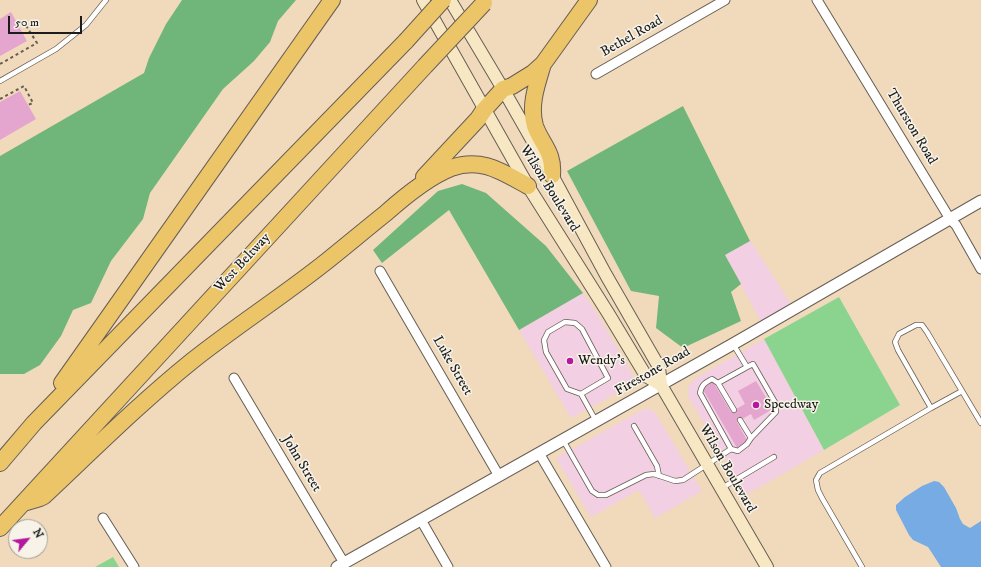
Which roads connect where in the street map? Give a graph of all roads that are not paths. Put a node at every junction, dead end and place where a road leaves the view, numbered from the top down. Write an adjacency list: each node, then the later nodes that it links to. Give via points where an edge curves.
1 (106, 0): 12 (lane, via 86,24 56,49)
2 (332, 0): 33 (highway)
3 (423, 0): 14 (main road, Wilson Boulevard)
4 (443, 0): 33 (highway, bridge)
5 (450, 0): 13 (main road, Wilson Boulevard)
6 (589, 0): 10 (highway)
7 (725, 0): 11 (street, Bethel Road)
8 (817, 0): 19 (street, Thurston Road)
9 (486, 2): 46 (highway, West Beltway, bridge)
10 (544, 64): 13 (highway, via 512,86); 15 (highway, via 536,86 533,116 535,126 551,158)
11 (596, 74)
12 (0, 81)
13 (503, 89): 14 (highway); 15 (main road, Wilson Boulevard)
14 (484, 110): 16 (main road, Wilson Boulevard); 17 (highway)
15 (552, 175): 25 (main road, Wilson Boulevard, via 659,367)
16 (528, 186): 17 (highway, via 494,168 465,165 440,173); 25 (main road, Wilson Boulevard, via 646,376)
17 (411, 192): 46 (highway, via 325,262 192,361 44,496)
18 (981, 201): 19 (street, Firestone Road)
19 (950, 219): 20 (street, Thurston Road); 22 (street, Firestone Road)
20 (981, 269)
21 (380, 271): 43 (street, Luke Street)
22 (734, 344): 23 (lane); 25 (street, Firestone Road)
23 (747, 367): 26 (lane); 36 (lane, via 753,364 776,404 776,412)
24 (234, 378): 50 (street, John Street)
25 (661, 385): 32 (street, Firestone Road); 42 (main road, Wilson Boulevard)
26 (719, 386): 29 (lane); 38 (lane, via 712,379 701,387 700,393 716,416)
27 (962, 391): 30 (lane); 30 (lane, via 922,326 916,325 899,334 895,342 898,350); 34 (lane)
28 (581, 394): 28 (lane, via 608,378 582,329 575,323 565,322 548,332 544,340 546,352 567,389); 32 (lane)
29 (732, 408)
30 (931, 408): 55 (lane, via 820,473 816,480 820,494)
31 (740, 420): 36 (lane, via 744,431)
32 (596, 421): 37 (street, Firestone Road)
33 (34, 423): 41 (highway)
34 (981, 423)
35 (634, 426): 44 (lane, via 657,466)
36 (751, 438): 38 (lane, via 738,451)
37 (563, 440): 39 (street, Firestone Road); 44 (lane, via 592,491 598,495 606,495 646,475)
38 (731, 449): 42 (lane)
39 (540, 454): 43 (street, Firestone Road); 53 (street)
40 (774, 457): 45 (lane)
41 (0, 463)
42 (707, 465): 44 (lane, via 683,480 675,481); 45 (main road, Wilson Boulevard)
43 (499, 476): 48 (street, Firestone Road)
44 (659, 476)
45 (721, 489): 54 (main road, Wilson Boulevard)
46 (23, 504): 49 (highway, West Beltway)
47 (103, 518): 51 (street)
48 (421, 520): 50 (street, Firestone Road); 52 (street)
49 (0, 528)
50 (341, 565)
51 (134, 567)
52 (448, 567)
53 (606, 567)
54 (767, 567)
55 (862, 567)

